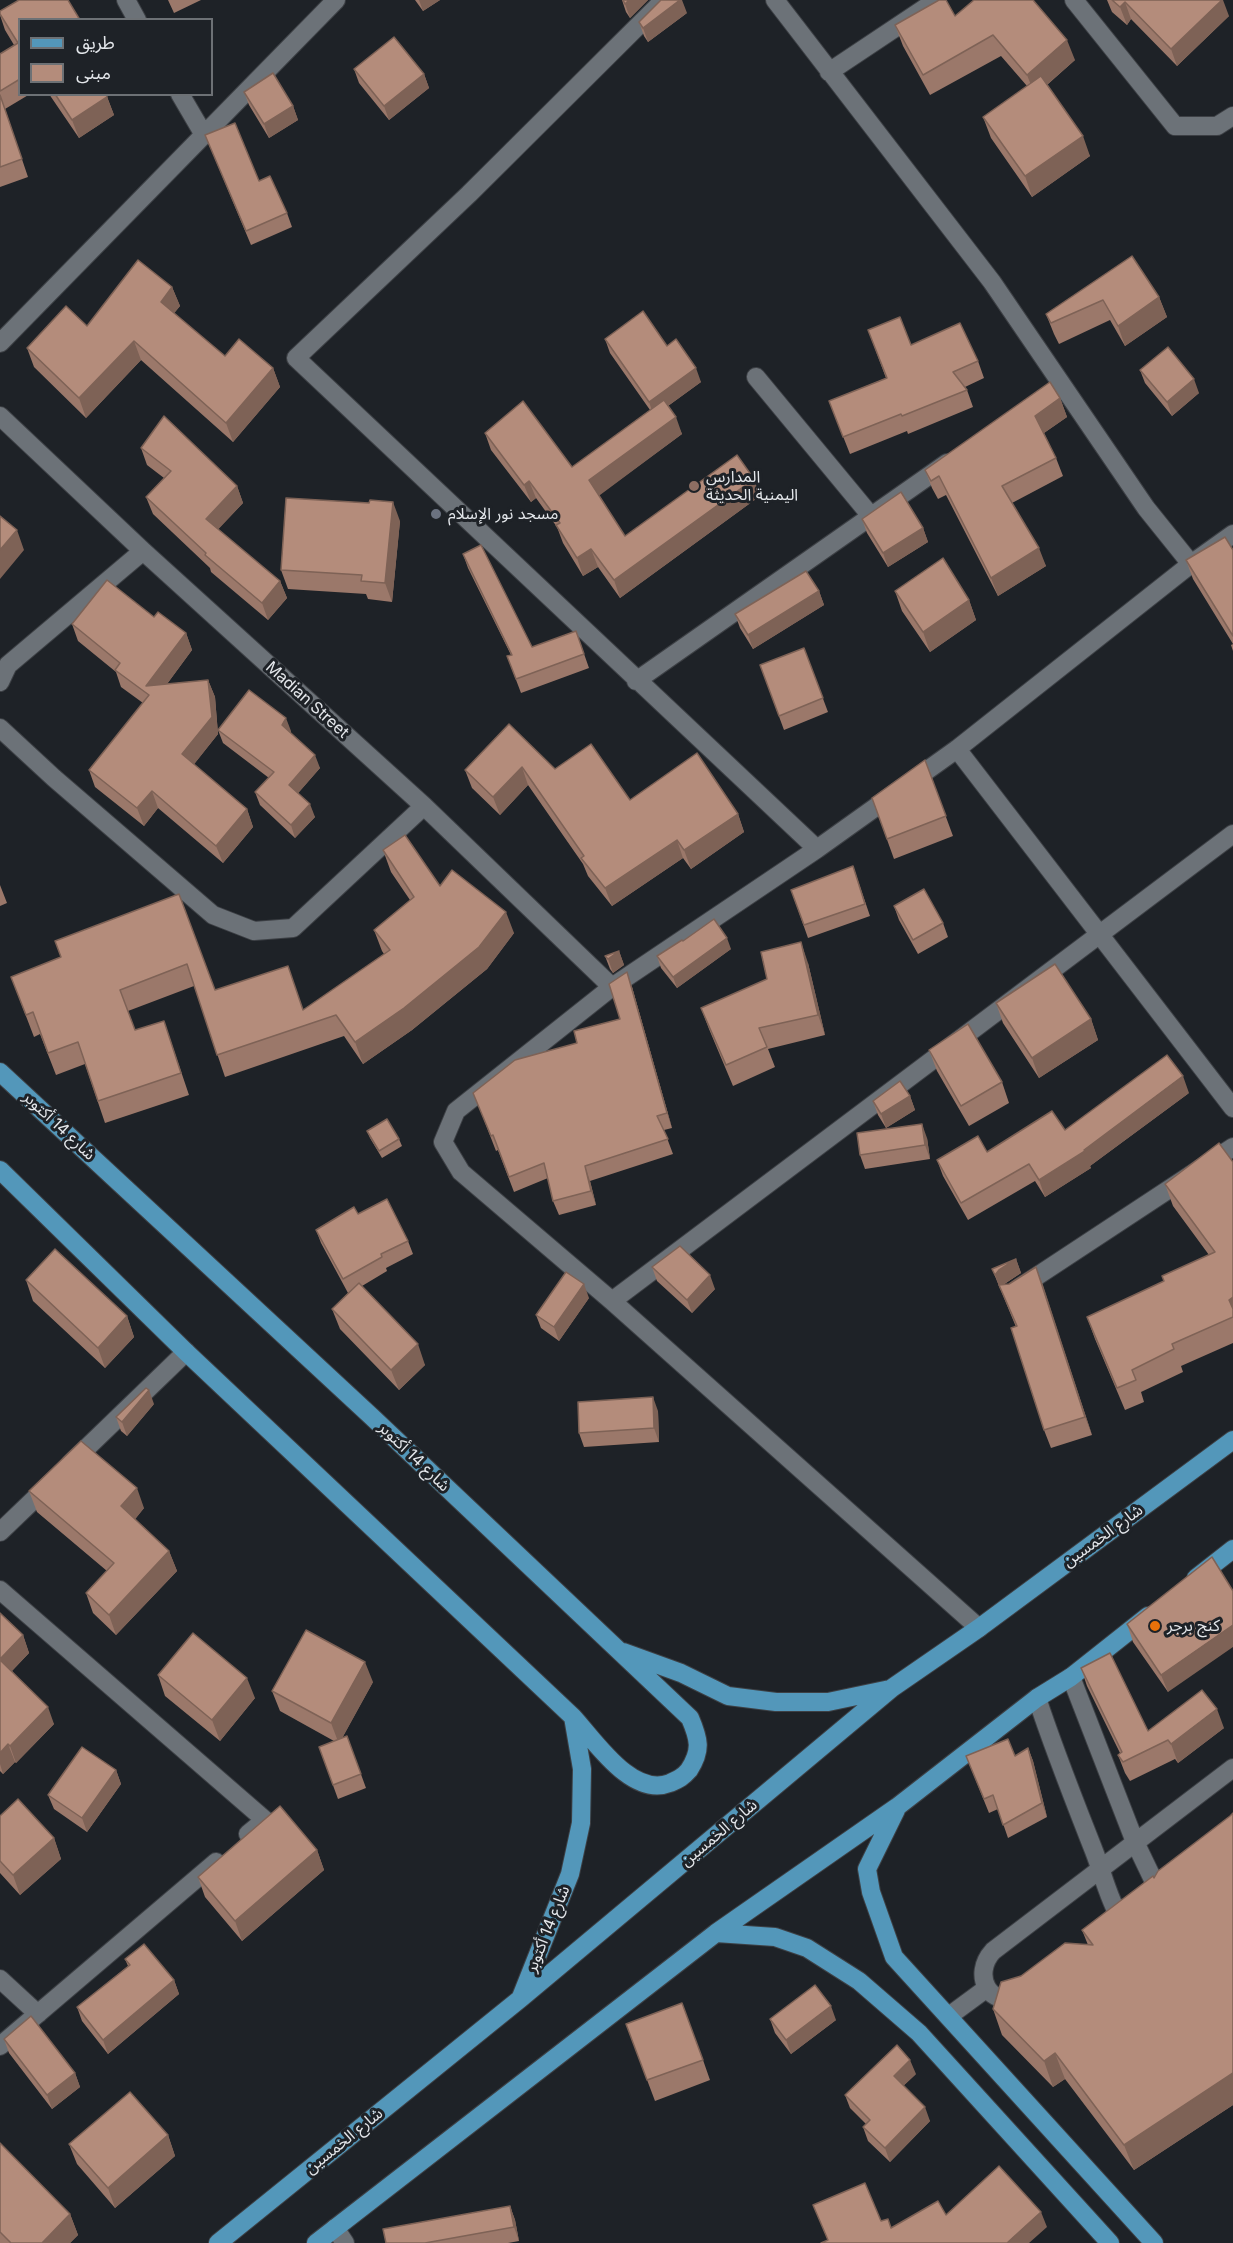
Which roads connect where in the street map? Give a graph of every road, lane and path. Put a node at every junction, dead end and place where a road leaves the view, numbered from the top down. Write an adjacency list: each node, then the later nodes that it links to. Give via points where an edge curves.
1 (126, 0): 7 (street)
2 (336, 0): 11 (street)
3 (664, 0): 22 (street, via 469,194 296,358)
4 (775, 0): 8 (street)
5 (937, 0): 8 (street)
6 (1074, 0): 10 (street, via 1175,126 1217,126)
7 (136, 18)
8 (829, 72): 14 (street, via 992,282)
9 (181, 96): 11 (street)
10 (1233, 116)
11 (204, 135): 12 (street)
12 (0, 343)
13 (756, 376): 18 (street)
14 (1062, 383): 15 (street); 21 (street, via 1146,508)
15 (1043, 396)
16 (0, 416): 20 (street, Madian Street)
17 (957, 456): 18 (street)
18 (871, 516): 22 (street)
19 (1233, 534): 21 (street)
20 (143, 551): 23 (street, via 8,665); 26 (street, Madian Street)
21 (1191, 564): 25 (street)
22 (636, 681): 28 (street)
23 (0, 682)
24 (0, 728): 26 (street, via 213,915 254,931 293,928)
25 (957, 749): 28 (street); 29 (street)
26 (424, 806): 30 (street, Madian Street)
27 (1233, 834): 29 (street)
28 (817, 849): 30 (street)
29 (1100, 933): 32 (street); 36 (street)
30 (612, 987): 36 (street, via 456,1111 443,1142 461,1172)
31 (0, 1072): 45 (main road, شارع 14 أكتوبر)
32 (1233, 1108)
33 (1233, 1147): 35 (street)
34 (0, 1170): 37 (main road)
35 (1010, 1293)
36 (612, 1301): 44 (street)
37 (186, 1352): 39 (street); 49 (main road)
38 (1233, 1440): 44 (main road, شارع الخمسين)
39 (0, 1533)
40 (1233, 1549): 42 (main road)
41 (0, 1590): 61 (street, via 265,1820)
42 (1179, 1592)
43 (1161, 1606): 46 (main road)
44 (979, 1628): 47 (main road, شارع الخمسين)
45 (615, 1649): 47 (main road, شارع 14 أكتوبر, via 681,1673 728,1696 776,1702 828,1702); 49 (main road, via 690,1718 699,1738 696,1758 683,1778 663,1786 639,1782 622,1772)
46 (1071, 1677): 48 (main road); 52 (street)
47 (892, 1688): 60 (main road, شارع الخمسين)
48 (1037, 1698): 51 (main road); 53 (street)
49 (573, 1717): 60 (main road, شارع 14 أكتوبر, via 582,1769 581,1823 570,1874)
50 (1233, 1768): 52 (street)
51 (897, 1808): 55 (main road); 62 (main road, via 867,1869 871,1892 894,1957)
52 (1135, 1842): 53 (street); 54 (street, via 1153,1894)
53 (1100, 1868): 56 (street, via 1113,1906 1125,1916); 59 (street, via 986,1958 982,1968)
54 (1177, 1876)
55 (716, 1933): 64 (main road); 67 (main road, via 775,1937 807,1948 859,1981 919,2033)
56 (1103, 1933)
57 (0, 1979): 61 (street)
58 (1033, 1987): 59 (street, via 1015,1998 994,1995)
59 (987, 1988): 62 (street)
60 (520, 1999): 65 (main road, شارع الخمسين)
61 (38, 2014): 63 (street)
62 (949, 2016): 68 (main road)
63 (0, 2046)
64 (340, 2236): 66 (main road)
65 (227, 2239)
66 (316, 2243)
67 (1110, 2243)
68 (1154, 2243)

